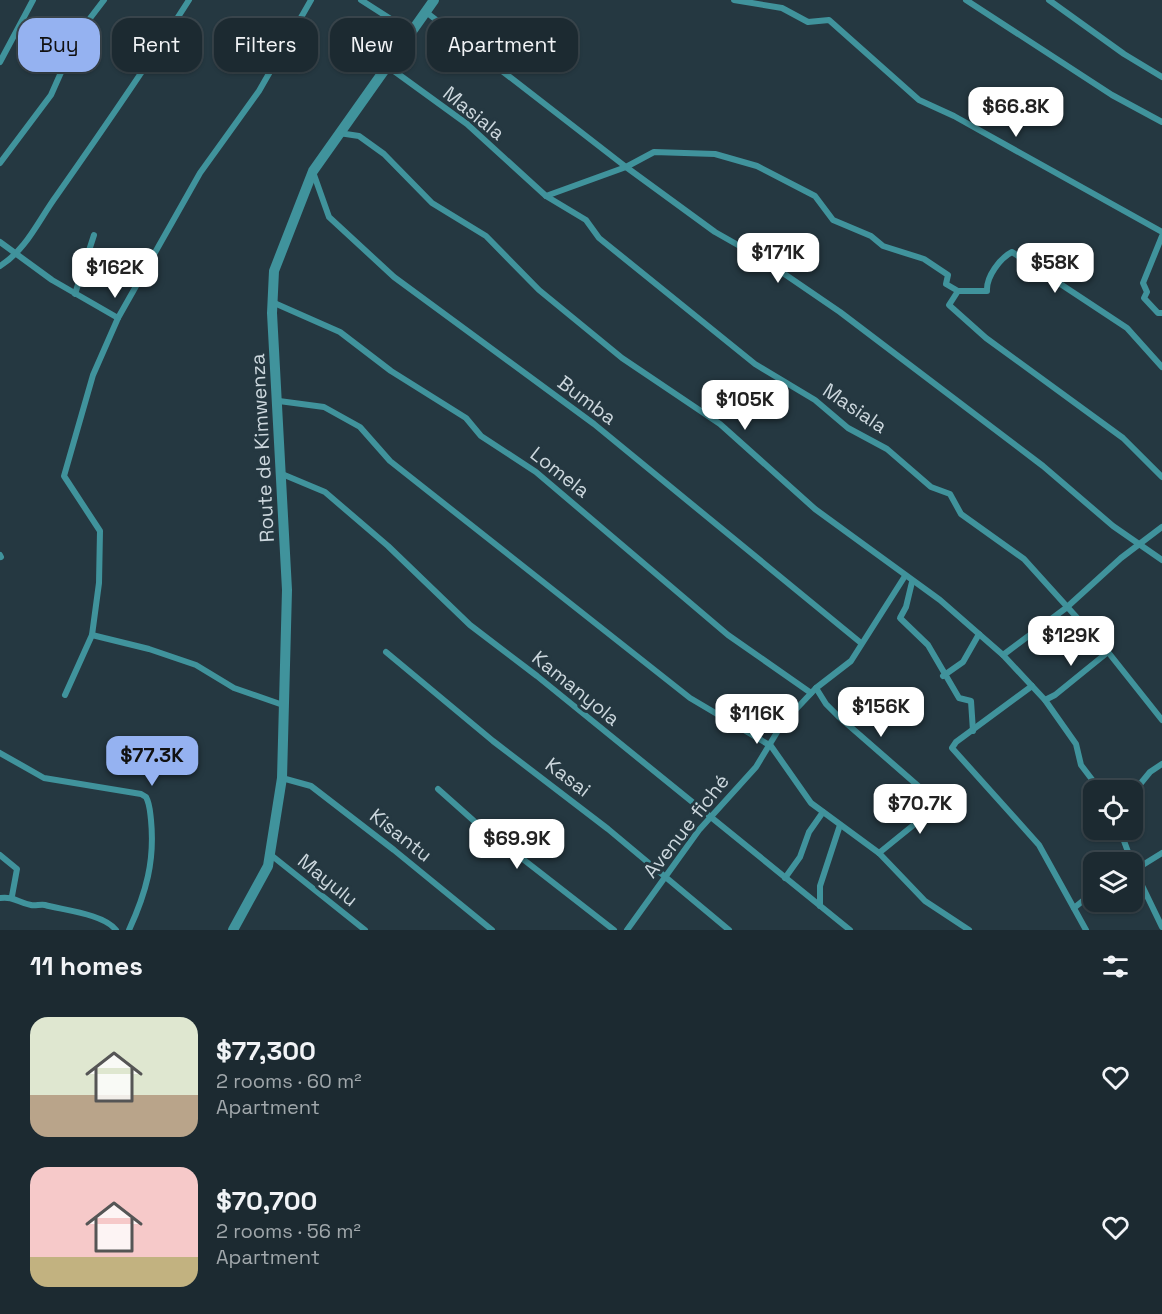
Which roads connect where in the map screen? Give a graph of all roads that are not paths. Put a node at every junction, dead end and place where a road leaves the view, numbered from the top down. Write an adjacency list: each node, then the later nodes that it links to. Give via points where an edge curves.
1 (33, 0): 13 (street)
2 (104, 0): 19 (street, via 78,34 51,95)
3 (189, 0): 26 (street)
4 (310, 0): 32 (street, via 259,91 200,173)
5 (361, 0): 11 (street)
6 (434, 0): 10 (street, Route de Kimwenza)
7 (735, 0): 23 (street, via 782,8 808,22 826,19 921,102 954,116)
8 (966, 0): 17 (street)
9 (1049, 0): 16 (street)
10 (426, 12): 12 (street, Route de Kimwenza); 20 (street)
11 (389, 18)
12 (415, 27)
13 (0, 62)
14 (383, 72): 18 (street, Route de Kimwenza)
15 (395, 72): 22 (street, Masiala, via 467,124)
16 (1162, 77)
17 (1162, 122)
18 (339, 133): 21 (street, Route de Kimwenza); 40 (street, via 358,136 384,154 432,203 486,236 539,290 614,351 720,424 806,502)
19 (0, 163)
20 (626, 167): 22 (street); 28 (street, via 657,151 715,154 757,166 816,196 833,220 871,236 883,246 926,260 948,275 946,284); 38 (street, via 715,232 840,312 1043,466)
21 (313, 171): 30 (street, Route de Kimwenza, via 274,271); 45 (street, Bumba, via 329,217 394,277 594,424)
22 (546, 196): 42 (street, Masiala, via 586,220 599,238 755,364 815,400 848,428 887,449 931,487 950,494 961,514 1024,559)
23 (1162, 234): 31 (street, via 1143,283 1147,292 1144,298)
24 (94, 236): 29 (street)
25 (0, 242): 26 (street)
26 (18, 255): 27 (street); 29 (street)
27 (0, 266)
28 (958, 291): 33 (street, via 987,291 998,262 1012,252 1127,328); 36 (street, via 949,306 986,338 1123,438)
29 (75, 294): 32 (street)
30 (272, 302): 34 (street, Route de Kimwenza); 51 (street, Lomela, via 340,332 391,371 466,418 481,436 536,472 728,635)
31 (1162, 313)
32 (118, 318): 43 (street, via 93,375 64,476 100,531 99,583)
33 (1162, 367)
34 (279, 401): 35 (street, Route de Kimwenza); 57 (street, via 322,406 360,427 390,461 690,698)
35 (282, 474): 54 (street, Route de Kimwenza, via 287,590); 65 (street, Kamanyola, via 325,492 388,546 470,626)
36 (1162, 477)
37 (1162, 527): 38 (street)
38 (1138, 544): 39 (street); 42 (street)
39 (1162, 560)
40 (905, 576): 41 (street); 45 (street, Avenue fiché)
41 (912, 582): 44 (street); 49 (street, via 900,618 928,645)
42 (1066, 608): 47 (street, Masiala); 48 (street)
43 (92, 634): 52 (street); 54 (street, via 196,665 234,688)
44 (979, 634): 48 (street); 49 (street, via 963,662)
45 (861, 643): 51 (street, Avenue fiché, via 851,661)
46 (386, 651): 73 (street, Kasai)
47 (1108, 652): 53 (street); 55 (street, Masiala)
48 (1003, 655): 50 (street)
49 (943, 676): 56 (street, via 959,698 971,701)
50 (1032, 687): 53 (street); 56 (street)
51 (813, 690): 57 (street, Avenue fiché, via 776,732); 67 (street, Lomela, via 932,798 916,823)
52 (65, 695)
53 (1046, 700): 61 (street, via 1076,744 1081,765)
54 (283, 705): 60 (street, Route de Kimwenza)
55 (1162, 720)
56 (974, 730): 79 (street, via 952,748 1040,845)
57 (771, 746): 64 (street, via 811,803); 65 (street, Avenue fiché)
58 (0, 753): 83 (street, via 44,778 146,797 152,863 143,900)
59 (1162, 764): 62 (street)
60 (282, 778): 70 (street, Route de Kimwenza); 85 (street, Kisantu, via 310,786)
61 (1092, 780)
62 (1143, 781)
63 (438, 789): 86 (street)
64 (823, 812): 66 (street); 72 (street, via 808,832 800,857)
65 (710, 817): 72 (street, Kamanyola); 73 (street, Avenue fiché)
66 (840, 825): 67 (street); 78 (street, via 820,886)
67 (879, 853): 90 (street, via 925,901)
68 (1162, 853): 71 (street)
69 (0, 855): 75 (street, via 17,869)
70 (271, 855): 81 (street, Route de Kimwenza); 84 (street, Mayulu)
71 (1143, 865)
72 (785, 878): 78 (street, Kamanyola)
73 (666, 879): 87 (street, Avenue fiché); 88 (street, Kasai)
74 (1143, 889): 80 (street)
75 (12, 896): 76 (street); 82 (street, via 33,906 82,913)
76 (0, 898)
77 (1083, 901): 79 (street)
78 (820, 906): 89 (street, Kamanyola)
79 (1074, 908): 91 (street)
80 (1162, 927)
81 (237, 929)
82 (116, 930)
83 (129, 930)
84 (365, 930)
85 (492, 930)
86 (614, 930)
87 (627, 930)
88 (729, 930)
89 (850, 930)
90 (969, 930)
91 (1086, 930)

